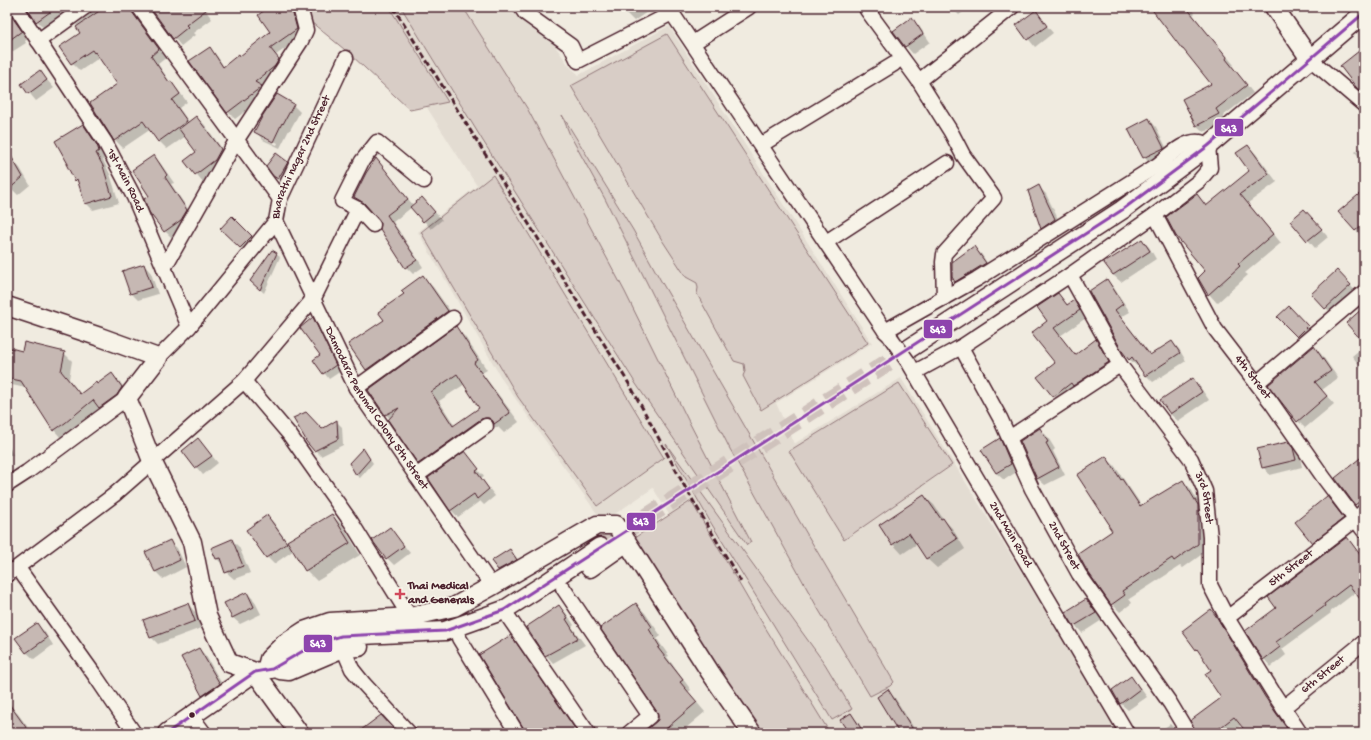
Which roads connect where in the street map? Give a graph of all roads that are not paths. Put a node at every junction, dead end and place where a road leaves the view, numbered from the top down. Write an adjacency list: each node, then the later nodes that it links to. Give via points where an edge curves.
1 (16, 7): 11 (street, 1st Main Road)
2 (85, 7): 11 (street)
3 (139, 7): 18 (street)
4 (300, 7): 18 (street, via 306,30 302,41)
5 (749, 7): 12 (street)
6 (871, 7): 16 (street, via 867,10)
7 (1012, 7): 16 (street)
8 (1274, 7): 14 (street)
9 (527, 9): 12 (street, 2nd Main Road, via 570,46 578,61 672,13)
10 (1364, 13): 14 (street)
11 (38, 41): 29 (street, 1st Main Road, via 105,142 134,197)
12 (693, 43): 19 (street, 2nd Main Road)
13 (346, 58): 23 (street, Bharathi nagar 2nd Street)
14 (1310, 59): 17 (street); 20 (street)
15 (894, 64): 19 (street)
16 (919, 81): 33 (street, via 963,155 994,198 944,254)
17 (1364, 105)
18 (236, 141): 23 (street); 29 (street)
19 (761, 145): 28 (street, 2nd Main Road)
20 (1208, 146): 25 (street, via 1210,168 1199,181); 33 (street, via 1194,142 1181,146 1156,166); 40 (street)
21 (947, 163): 28 (street)
22 (424, 181): 24 (street, via 378,142 362,161 342,201)
23 (280, 199): 26 (street, Bharathi nagar 2nd Street)
24 (358, 209): 27 (street); 32 (street)
25 (1155, 215): 30 (street); 43 (street, 4th Street, via 1215,330)
26 (276, 221): 32 (street, Damodara Perumal Colony 5th Street); 36 (street, Bharathi nagar 2nd Street)
27 (373, 225)
28 (826, 242): 37 (street, 2nd Main Road)
29 (164, 268): 36 (street, 1st Main Road)
30 (1070, 275): 38 (street); 41 (street, 3rd Street)
31 (1364, 292): 43 (street)
32 (314, 298): 42 (street); 44 (street, Damodara Perumal Colony 5th Street)
33 (944, 298): 37 (street)
34 (7, 306): 39 (street)
35 (453, 318): 44 (street)
36 (189, 327): 39 (street)
37 (888, 335): 40 (street, 2nd Main Road, bridge)
38 (961, 347): 40 (street); 47 (street, 2nd Street)
39 (158, 358): 45 (street)
40 (910, 362): 76 (street, 2nd Main Road)
41 (1120, 365): 47 (street); 60 (street, 3rd Street, via 1191,459 1204,491 1210,537 1210,585)
42 (244, 381): 48 (street); 58 (street, via 289,434 351,522)
43 (1256, 383): 51 (street, 4th Street, via 1324,478)
44 (356, 388): 49 (street, Damodara Perumal Colony 5th Street)
45 (127, 398): 48 (street); 50 (street)
46 (486, 426): 49 (street)
47 (1009, 438): 77 (street, 2nd Street, via 1032,489 1079,574 1170,703)
48 (152, 461): 55 (street, via 114,495); 64 (street, via 192,542 207,616 229,663)
49 (416, 476): 56 (street, Damodara Perumal Colony 5th Street)
50 (7, 485)
51 (1360, 515): 52 (street, 4th Street); 60 (street, 5th Street)
52 (1364, 531)
53 (628, 542): 56 (street, via 616,525 596,525); 57 (street); 75 (street, via 710,672)
54 (600, 547): 64 (street, via 504,610 446,632 341,636 315,644)
55 (13, 571): 67 (street, via 96,677)
56 (492, 586): 58 (street, via 454,607)
57 (563, 588): 59 (street); 74 (street, via 650,716)
58 (410, 617): 64 (street, via 330,622 304,631 284,644 269,659)
59 (509, 618): 61 (street); 73 (street)
60 (1227, 618): 65 (street, 3rd Street)
61 (459, 638): 63 (street); 72 (street)
62 (1364, 642): 65 (street, 6th Street)
63 (343, 648): 64 (street, via 289,671); 71 (street, via 352,669)
64 (264, 670): 66 (street); 70 (street)
65 (1283, 708): 78 (street, 3rd Street)
66 (192, 717): 68 (street); 69 (street)
67 (134, 733)
68 (167, 733)
69 (204, 733)
70 (299, 733)
71 (409, 733)
72 (517, 733)
73 (588, 733)
74 (629, 733)
75 (752, 733)
76 (1127, 733)
77 (1188, 733)
78 (1300, 733)

